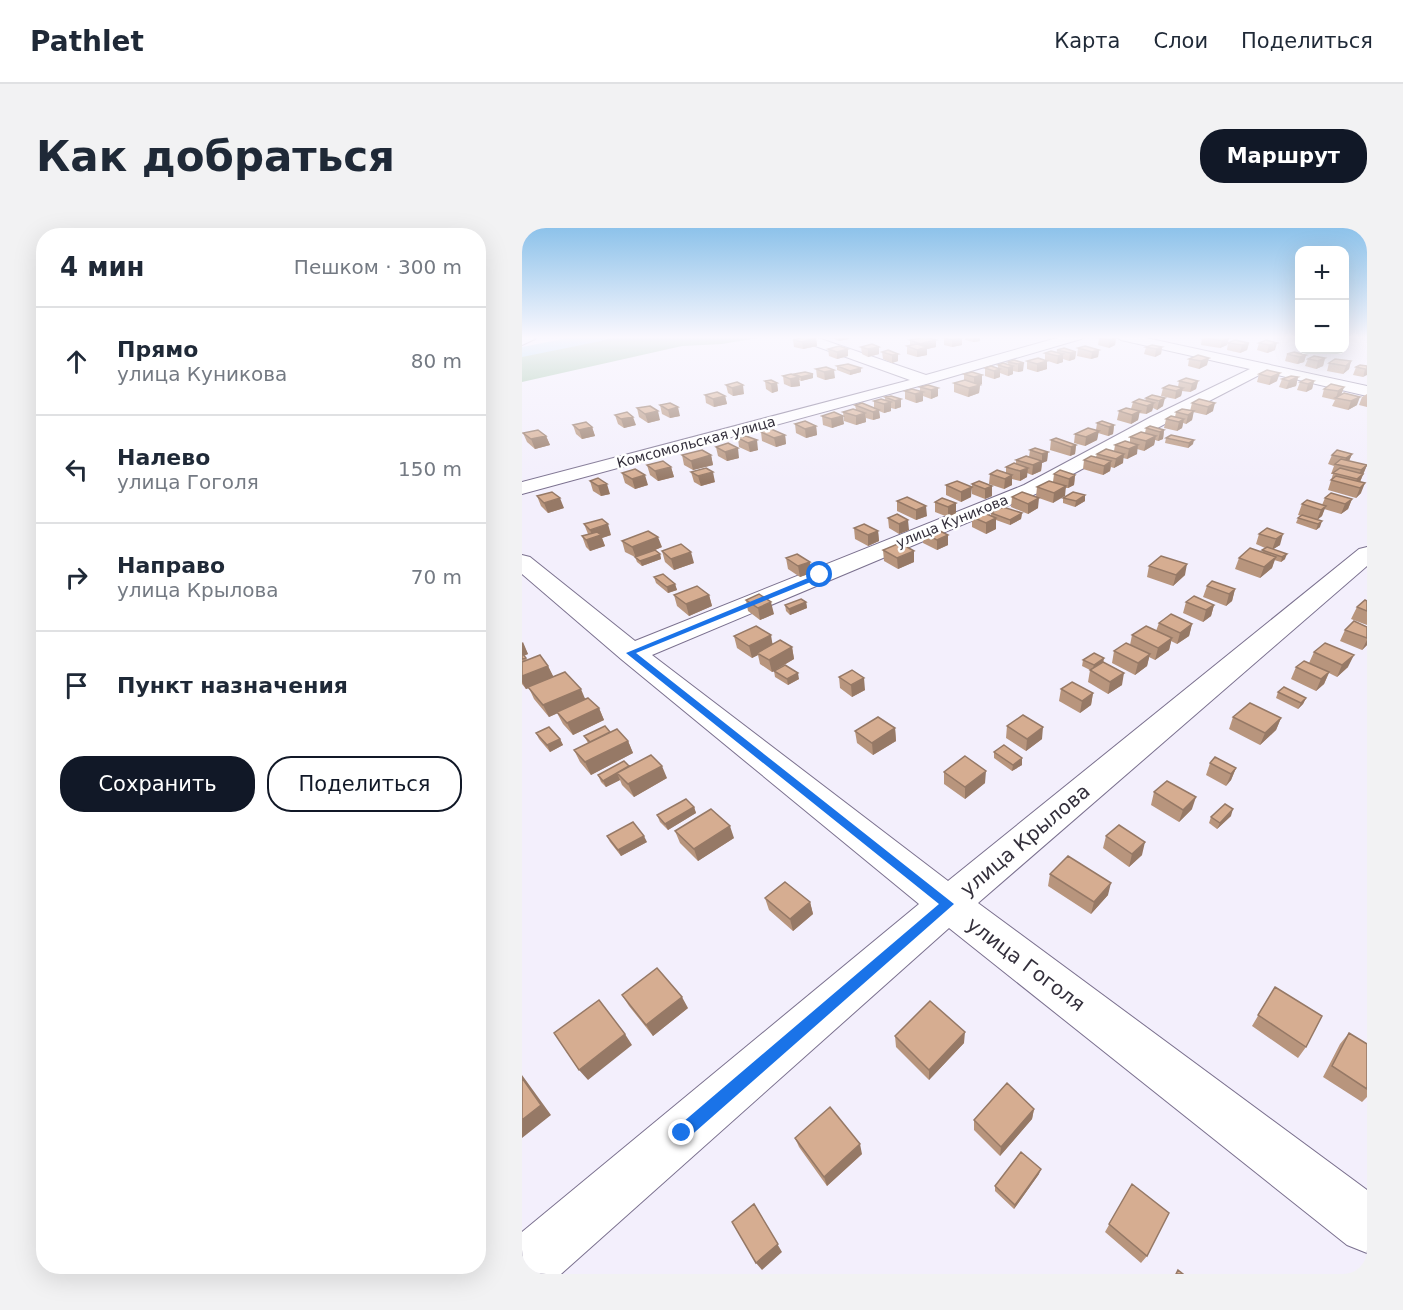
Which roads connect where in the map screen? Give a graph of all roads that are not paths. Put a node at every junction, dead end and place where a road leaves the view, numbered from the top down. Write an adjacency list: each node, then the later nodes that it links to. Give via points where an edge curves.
1 (907, 385): 5 (street, Комсомольская улица)
2 (1229, 385): 8 (street, улица Куникова, via 1031,489)
3 (1339, 385): 4 (street)
4 (1367, 391)
5 (522, 489)
6 (1367, 554): 9 (street, улица Крылова)
7 (522, 562): 8 (street, улица Гоголя)
8 (631, 653): 9 (street, улица Гоголя)
9 (948, 904): 10 (street, улица Гоголя); 11 (street, улица Крылова)
10 (1367, 1225)
11 (522, 1270)

